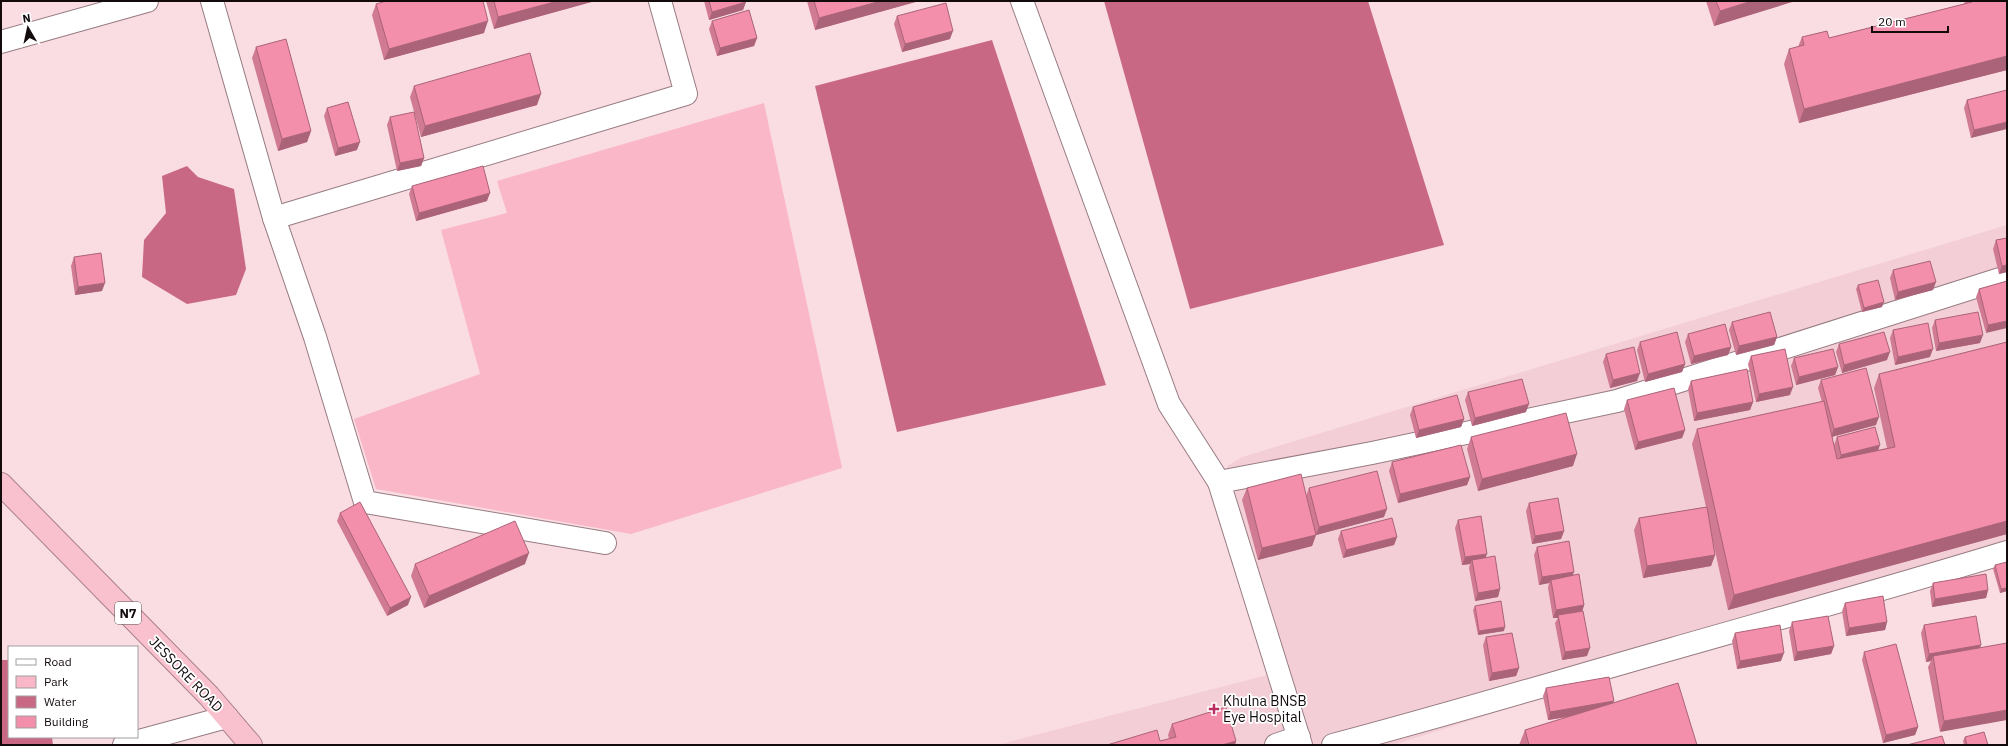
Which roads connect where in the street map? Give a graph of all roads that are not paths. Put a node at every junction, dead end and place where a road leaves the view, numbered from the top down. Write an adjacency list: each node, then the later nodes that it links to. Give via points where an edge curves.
1 (147, 1): 5 (street)
2 (212, 1): 6 (street)
3 (660, 1): 6 (street, via 686,94)
4 (1022, 1): 8 (street, via 1169,404)
5 (1, 42)
6 (274, 218): 10 (street, via 315,338 365,502)
7 (2000, 278): 8 (street, via 1617,401 1372,453)
8 (1219, 482): 13 (street)
9 (1, 484): 12 (highway, JESSORE ROAD / N7)
10 (605, 543)
11 (2007, 552): 17 (street, via 1850,600 1437,718)
12 (227, 717): 14 (street); 15 (highway, JESSORE ROAD / N7)
13 (1300, 741): 16 (street)
14 (124, 745)
15 (251, 745)
16 (1276, 745)
17 (1333, 745)

